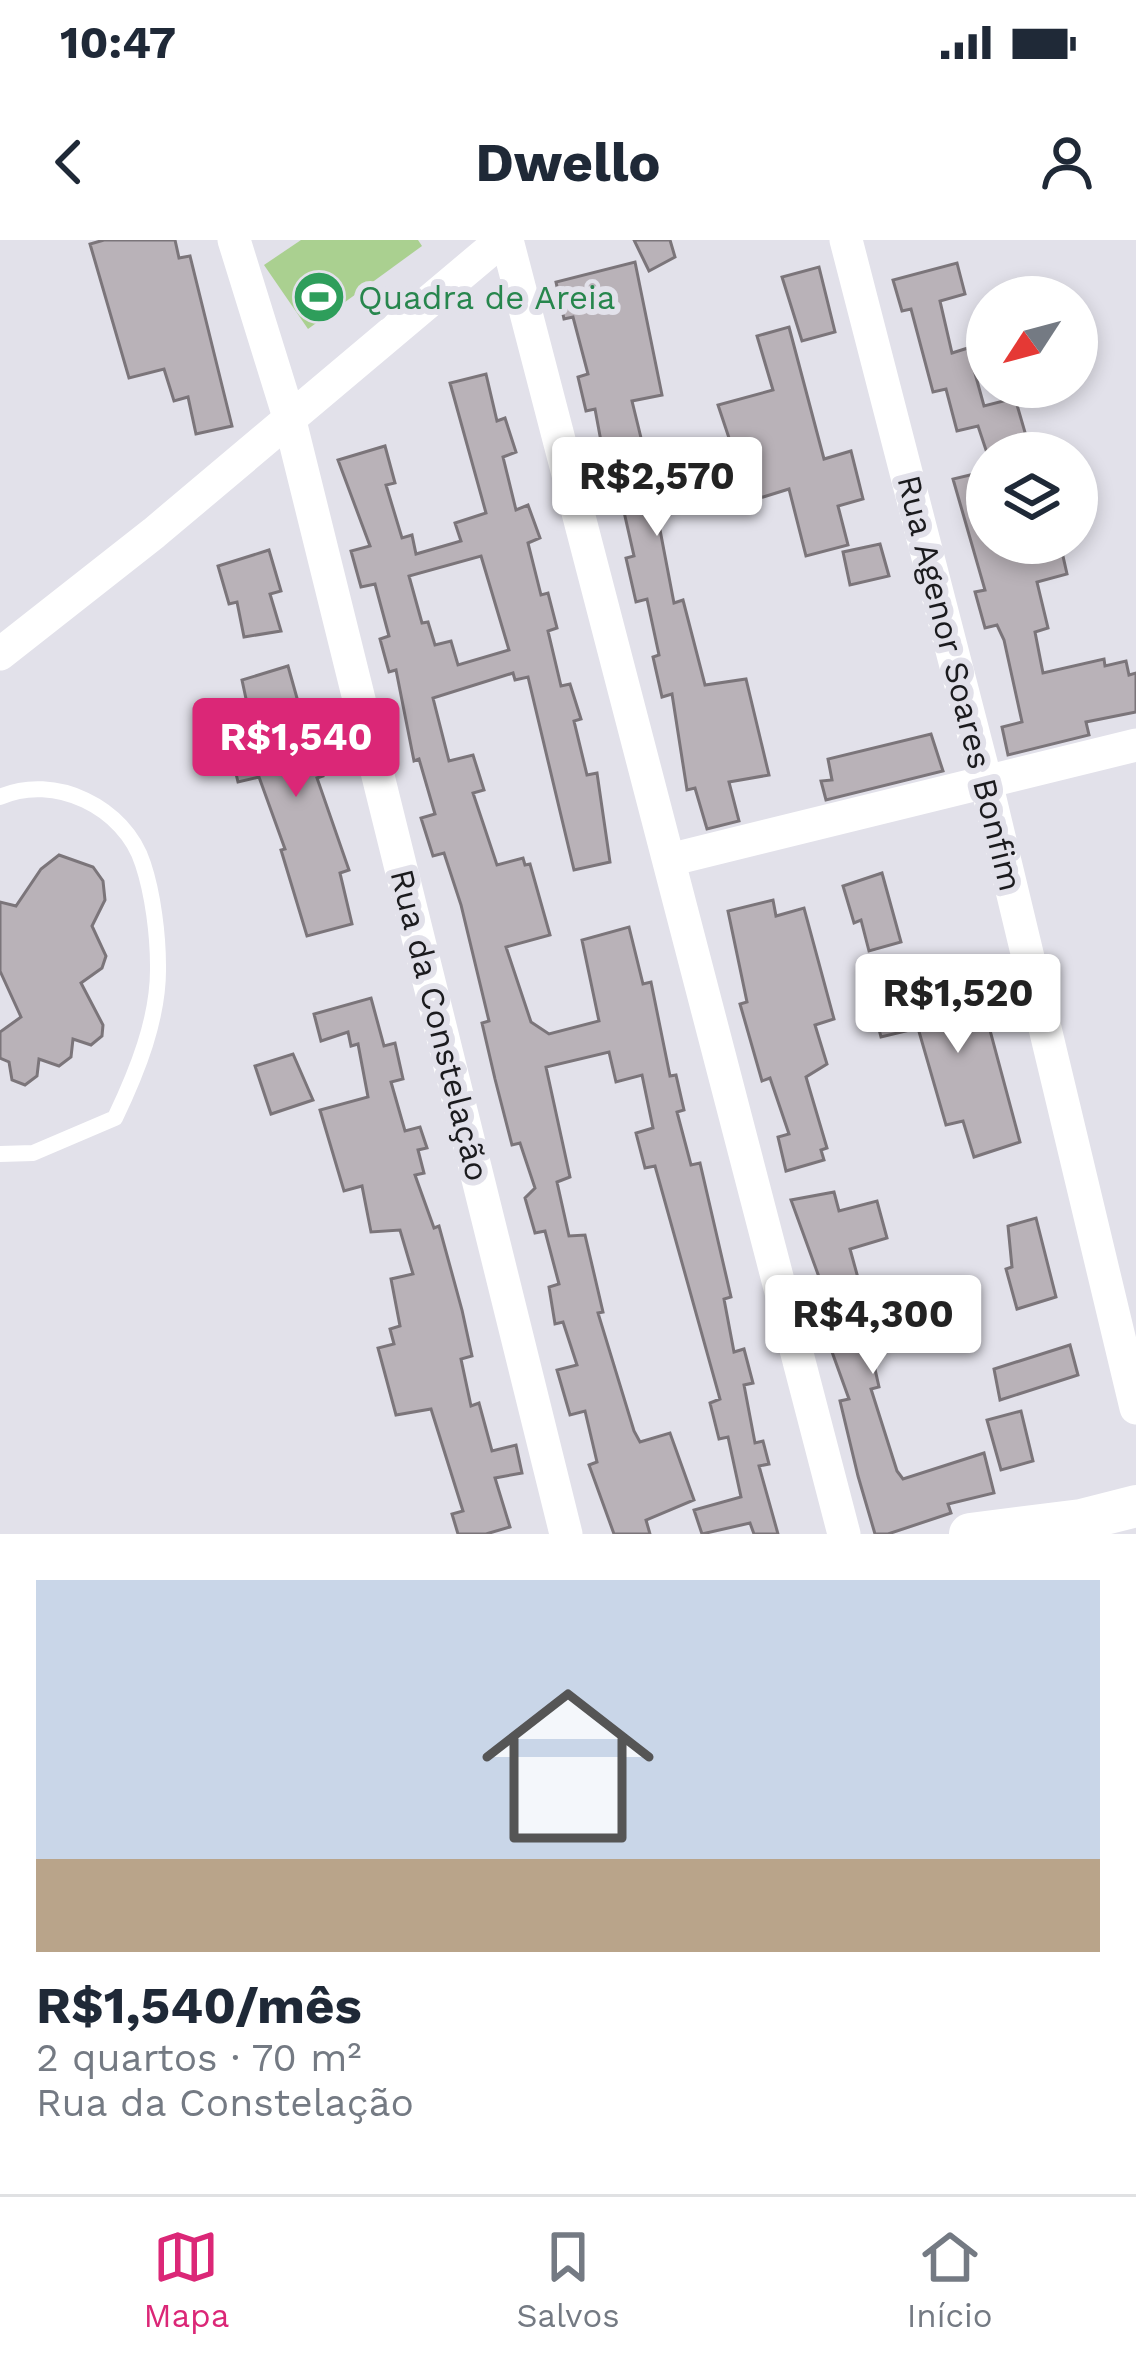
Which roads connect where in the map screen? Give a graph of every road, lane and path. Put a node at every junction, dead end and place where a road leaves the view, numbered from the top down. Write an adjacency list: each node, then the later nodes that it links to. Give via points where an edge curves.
1 (234, 240): 4 (street, Rua da Constelação)
2 (504, 240): 4 (street); 9 (street)
3 (846, 240): 7 (street, Rua Agenor Soares Bonfim)
4 (289, 417): 5 (street); 13 (street, Rua da Constelação)
5 (0, 654)
6 (1136, 745): 7 (street)
7 (986, 782): 9 (street); 11 (street, Rua Agenor Soares Bonfim)
8 (0, 797): 10 (lane, via 45,788 80,795 110,817 142,860 158,969 141,1066 116,1118 32,1153)
9 (673, 859): 14 (street)
10 (0, 1154)
11 (1136, 1408)
12 (1136, 1506): 15 (street)
13 (566, 1534)
14 (844, 1534)
15 (970, 1534)

